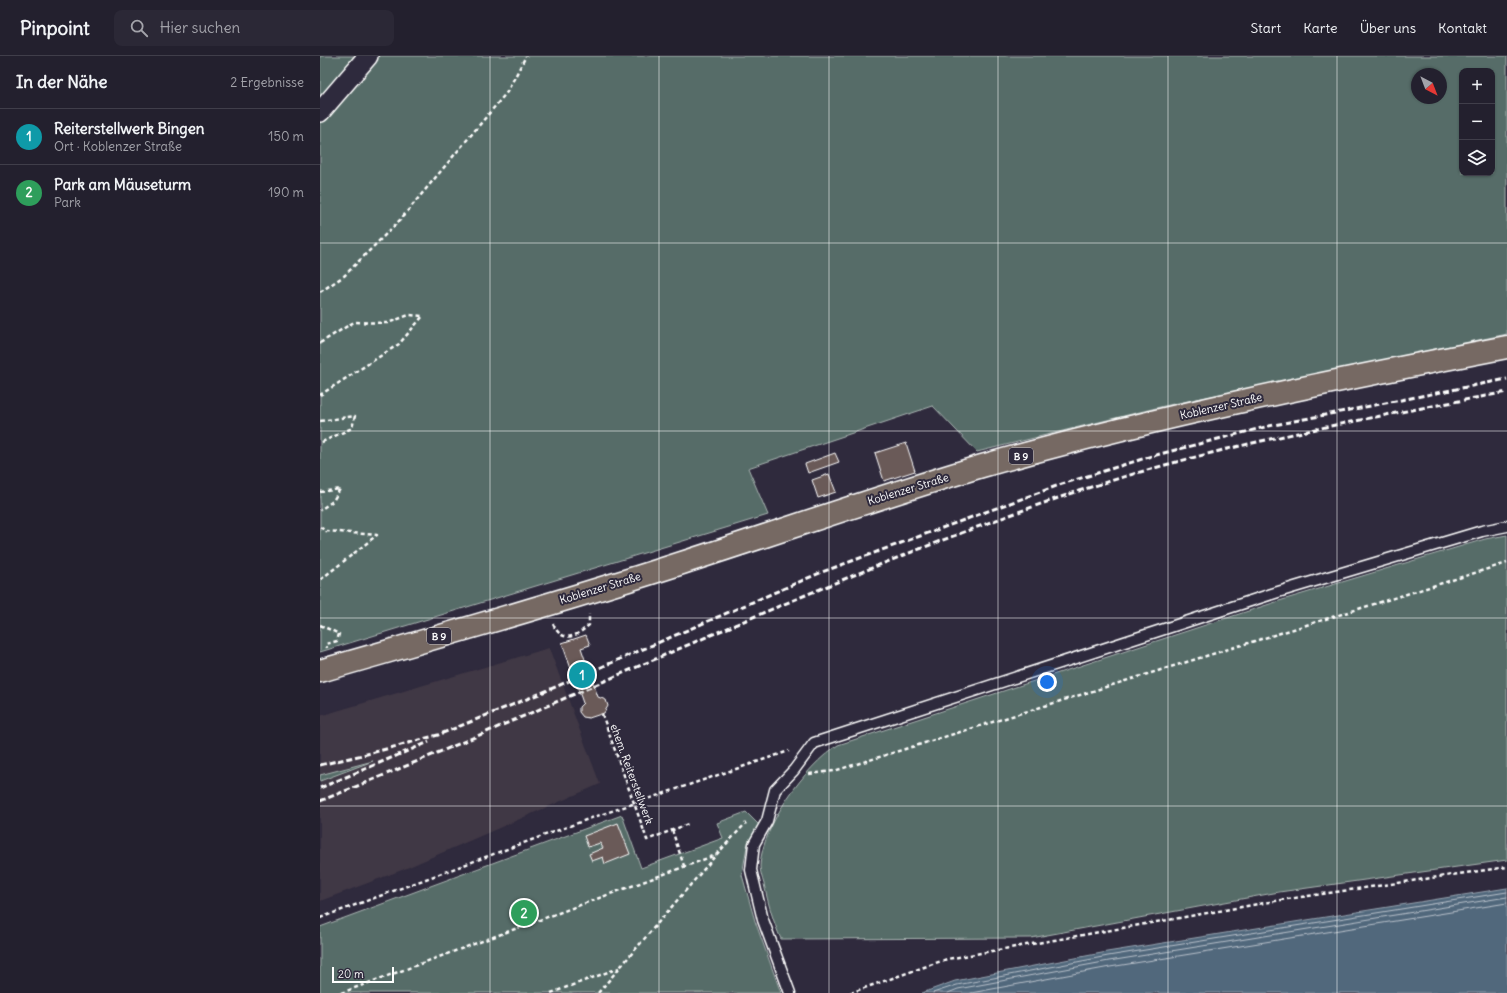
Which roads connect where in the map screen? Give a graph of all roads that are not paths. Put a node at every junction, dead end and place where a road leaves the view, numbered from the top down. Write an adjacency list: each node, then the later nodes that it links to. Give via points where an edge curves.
1 (368, 56): 2 (street)
2 (320, 112)
3 (1507, 347): 5 (main road, Koblenzer Straße / B 9, via 1365,374 1051,448 848,507 545,606)
4 (1507, 526): 6 (lane, via 1482,531 1278,592 814,743 775,790 767,822 754,844 751,870 763,920)
5 (320, 671)
6 (790, 993)

